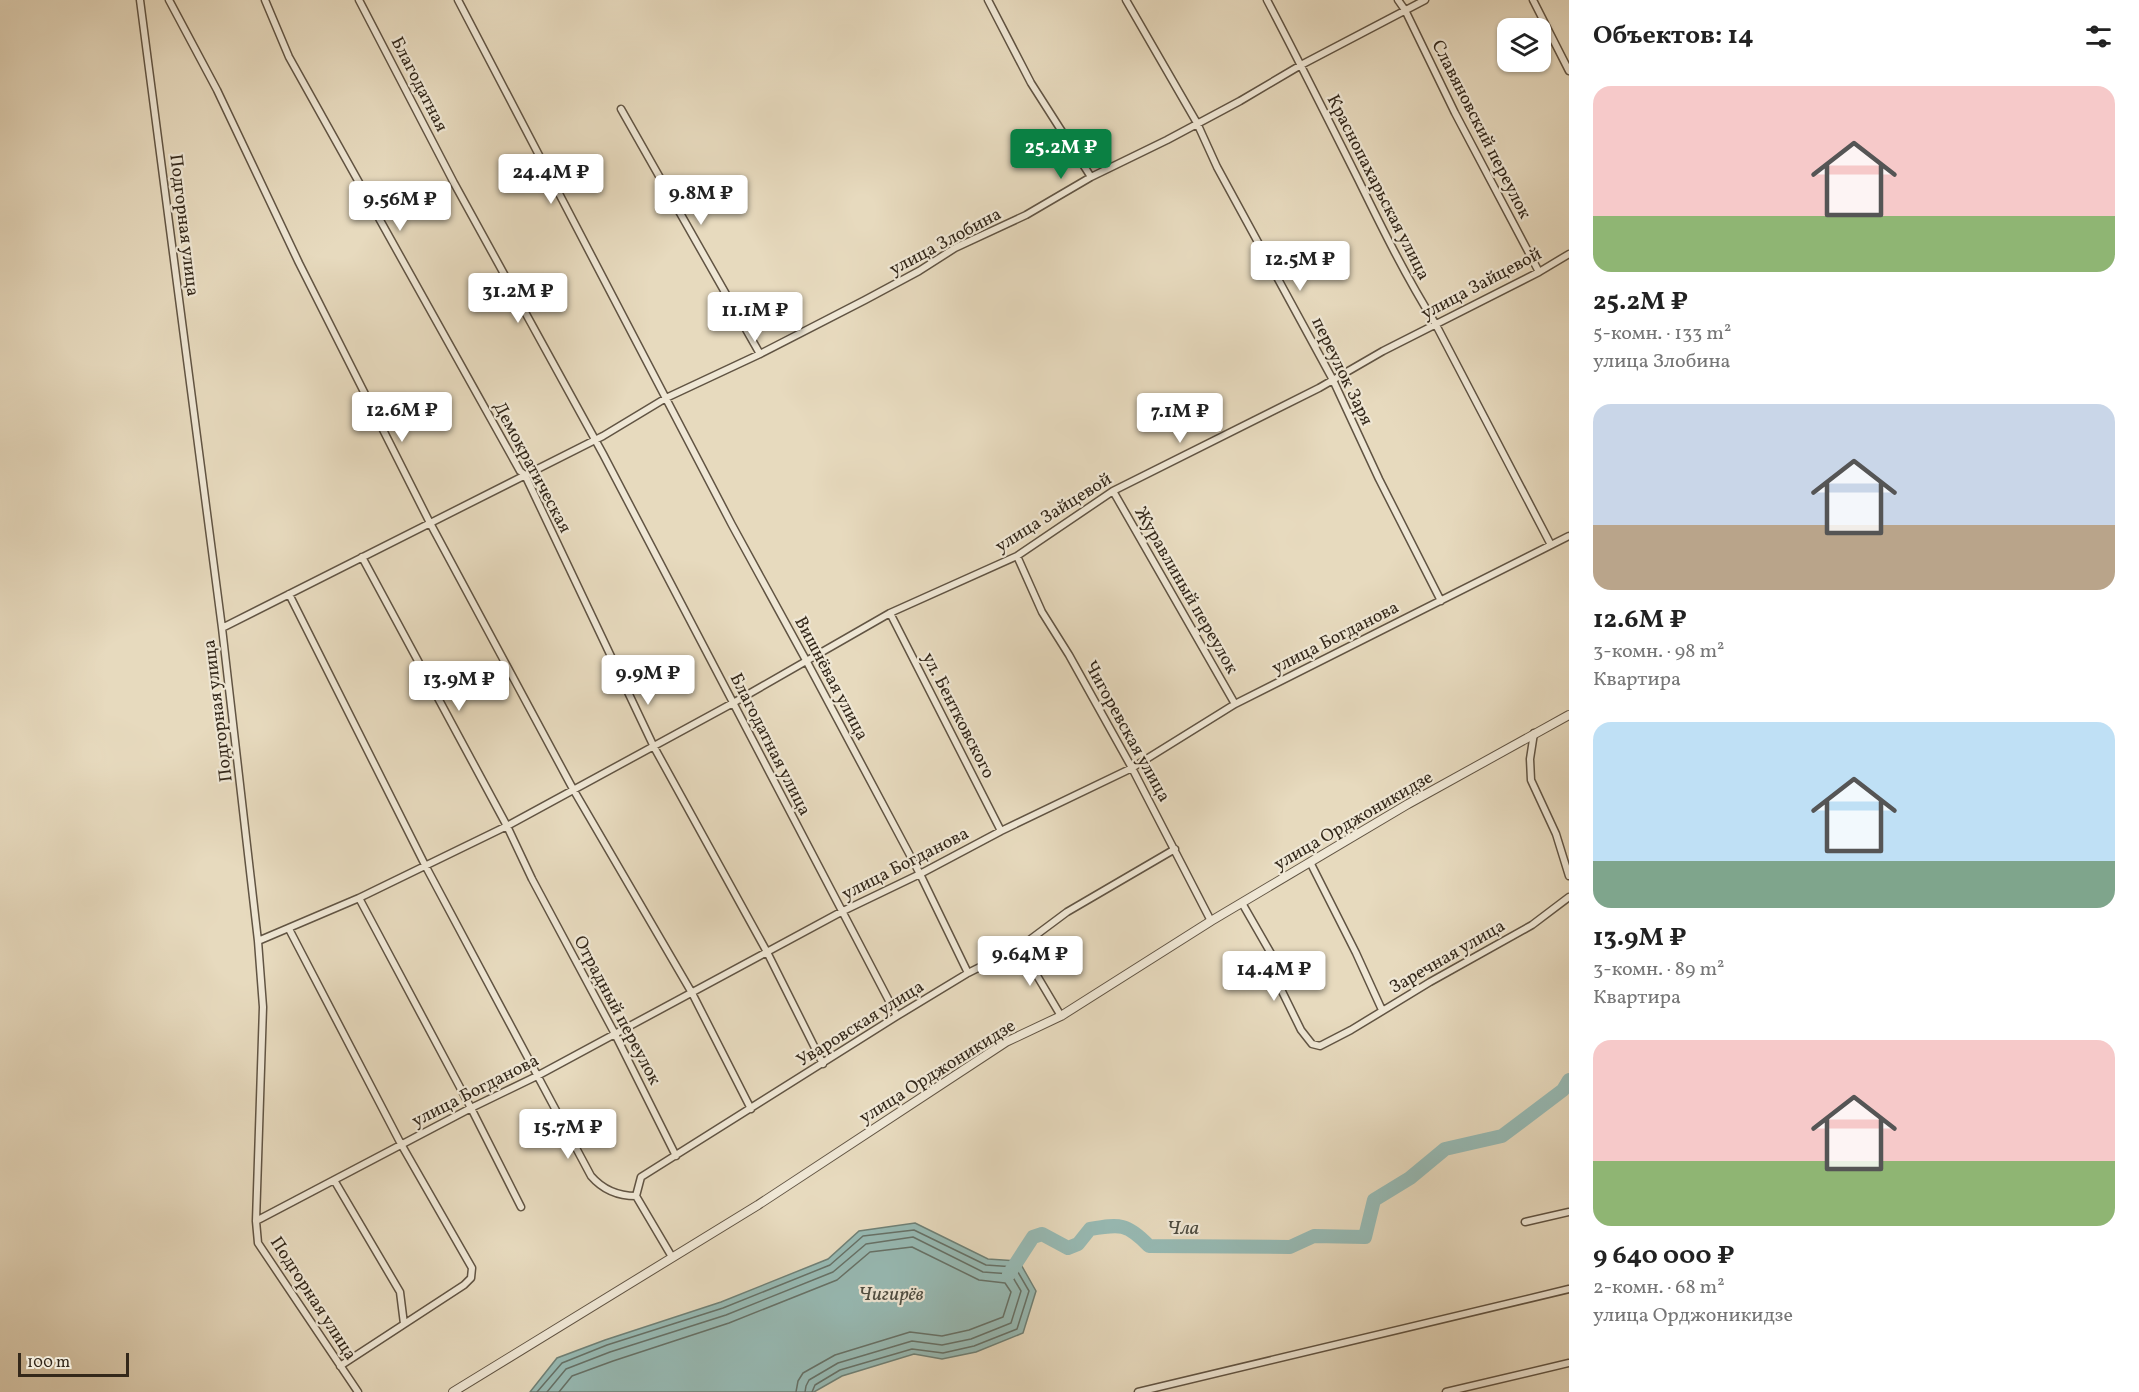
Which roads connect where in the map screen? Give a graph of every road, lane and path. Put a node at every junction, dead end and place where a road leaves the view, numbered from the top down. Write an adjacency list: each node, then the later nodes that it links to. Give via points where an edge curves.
1 (140, 0): 35 (street, Подгорная улица)
2 (169, 0): 27 (street)
3 (265, 0): 25 (street, Демократическая, via 289,57)
4 (359, 0): 24 (street, Благодатная, via 454,183)
5 (458, 0): 23 (street, Вишнёвая улица)
6 (988, 0): 17 (street, via 1031,83)
7 (1126, 0): 16 (street, переулок Заря)
8 (1267, 0): 13 (street, Краснопахарьская улица)
9 (1398, 0): 12 (street, Славяновский переулок)
10 (1425, 0): 12 (street, улица Злобина)
11 (1533, 0): 14 (street)
12 (1405, 10): 13 (street, улица Злобина); 19 (street, Славяновский переулок)
13 (1301, 64): 16 (street, улица Злобина); 20 (street, Краснопахарьская улица, via 1368,201)
14 (1569, 71)
15 (621, 109): 21 (street)
16 (1197, 123): 17 (street, улица Злобина); 22 (street, переулок Заря)
17 (1090, 177): 21 (street, улица Злобина, via 1026,215 955,248 919,271)
18 (1569, 254): 19 (street, улица Зайцевой)
19 (1539, 272): 20 (street, улица Зайцевой)
20 (1435, 323): 22 (street, улица Зайцевой); 29 (street, Краснопахарьская улица)
21 (760, 354): 23 (street, улица Злобина)
22 (1333, 380): 26 (street, улица Зайцевой); 33 (street, переулок Заря)
23 (666, 398): 24 (street, улица Злобина); 36 (street, Вишнёвая улица)
24 (596, 440): 25 (street, улица Злобина); 37 (street, Благодатная улица)
25 (525, 475): 27 (street, улица Злобина); 41 (street, Демократическая)
26 (1113, 491): 30 (street, улица Зайцевой); 38 (street, Журавлиный переулок)
27 (430, 523): 31 (street, улица Злобина); 43 (street)
28 (1569, 536): 29 (street, улица Богданова)
29 (1551, 545): 33 (street, улица Богданова)
30 (1017, 556): 34 (street, улица Зайцевой); 42 (street, Чигоревская улица, via 1042,612)
31 (362, 558): 32 (street, улица Злобина); 44 (street, Отрадный переулок)
32 (289, 594): 35 (street, улица Злобина); 48 (street)
33 (1441, 601): 38 (street, улица Богданова)
34 (890, 613): 36 (street, улица Зайцевой); 45 (street, ул. Бентковского)
35 (222, 628): 57 (street, Подгорная улица)
36 (807, 662): 37 (street, улица Зайцевой); 49 (street, Вишнёвая улица)
37 (733, 703): 41 (street, улица Зайцевой); 54 (street, Благодатная улица)
38 (1235, 704): 42 (street, улица Богданова)
39 (1569, 715): 40 (street, улица Орджоникидзе)
40 (1534, 733): 47 (street, улица Орджоникидзе); 50 (street, via 1531,780 1556,834)
41 (654, 747): 43 (street, улица Зайцевой); 59 (street, Демократическая)
42 (1132, 768): 45 (street, улица Богданова); 46 (street, Чигоревская улица)
43 (573, 789): 44 (street, улица Зайцевой); 61 (street)
44 (507, 826): 48 (street, улица Зайцевой); 65 (street, Отрадный переулок)
45 (1001, 831): 49 (street, улица Богданова)
46 (1175, 849): 55 (street, Чигоревская улица); 58 (street, Уваровская улица, via 1067,912)
47 (1310, 862): 53 (street, улица Орджоникидзе); 62 (street)
48 (425, 865): 52 (street, улица Зайцевой); 67 (street)
49 (920, 874): 54 (street, улица Богданова); 60 (street, Вишнёвая улица)
50 (1569, 876)
51 (1569, 897): 62 (street, Заречная улица, via 1532,925)
52 (359, 898): 56 (street, улица Зайцевой); 68 (street)
53 (1242, 903): 55 (street, улица Орджоникидзе); 62 (street, Заречная улица, via 1272,957 1274,975 1301,1030 1312,1044 1320,1046)
54 (842, 912): 59 (street, улица Богданова); 63 (street, Благодатная улица)
55 (1212, 921): 64 (street, улица Орджоникидзе)
56 (289, 929): 57 (street, улица Зайцевой); 70 (street)
57 (258, 941): 76 (street, Подгорная улица, via 263,1007)
58 (1020, 947): 60 (street, Уваровская улица); 64 (street)
59 (767, 951): 61 (street, улица Богданова); 66 (street, Демократическая)
60 (968, 973): 63 (street, Уваровская улица)
61 (692, 993): 65 (street, улица Богданова); 69 (street)
62 (1382, 1010)
63 (897, 1016): 66 (street, Уваровская улица)
64 (1061, 1016): 78 (street, улица Орджоникидзе, via 1006,1042)
65 (615, 1034): 67 (street, улица Богданова); 71 (street, Отрадный переулок)
66 (823, 1064): 69 (street, Уваровская улица)
67 (537, 1076): 68 (street, улица Богданова); 73 (street, via 591,1176 613,1192)
68 (471, 1108): 70 (street, улица Богданова); 74 (street)
69 (751, 1109): 71 (street, Уваровская улица)
70 (401, 1144): 72 (street, улица Богданова); 80 (street, via 472,1268 471,1278 464,1286)
71 (676, 1156): 73 (street, Уваровская улица, via 641,1177)
72 (334, 1180): 76 (street, улица Богданова); 80 (street, via 400,1292)
73 (636, 1196): 78 (street)
74 (521, 1206)
75 (1569, 1212): 77 (street)
76 (256, 1221): 82 (street, Подгорная улица, via 258,1244)
77 (1525, 1222)
78 (672, 1257): 84 (street, улица Орджоникидзе)
79 (1569, 1289): 85 (street)
80 (404, 1324): 82 (street)
81 (1569, 1363): 86 (street)
82 (340, 1366): 83 (street, Подгорная улица)
83 (358, 1392)
84 (453, 1392)
85 (1138, 1392)
86 (1446, 1392)

